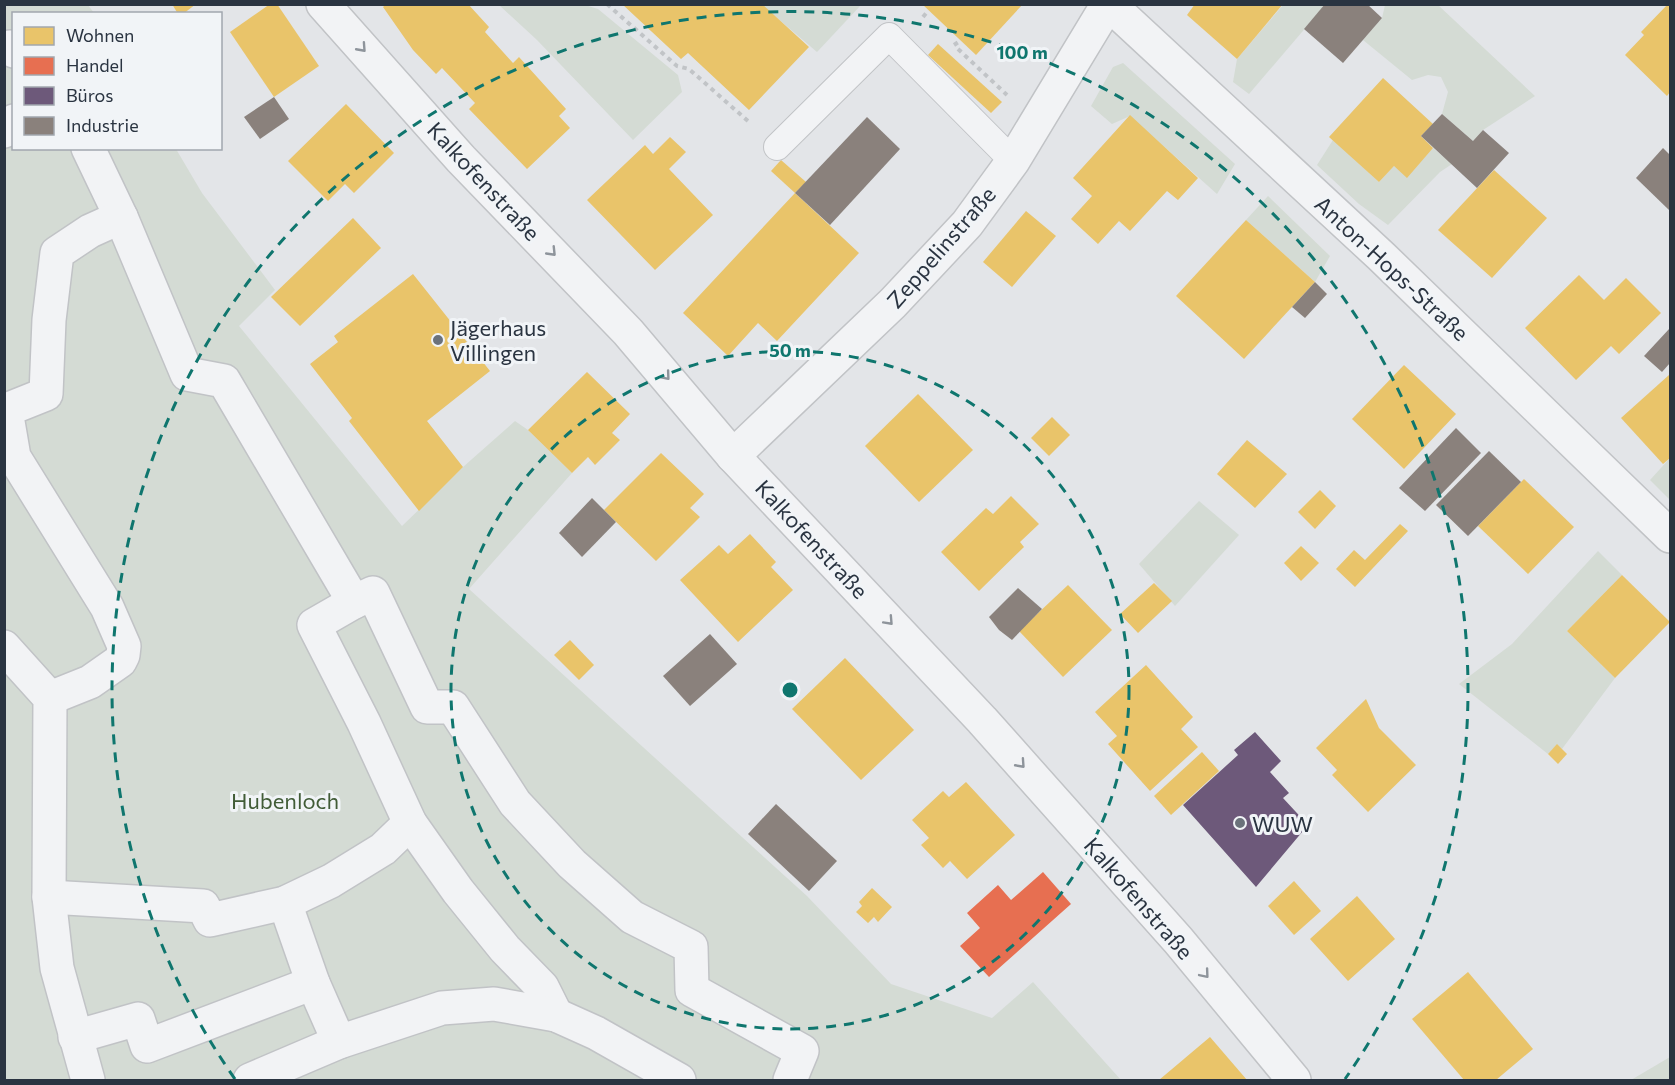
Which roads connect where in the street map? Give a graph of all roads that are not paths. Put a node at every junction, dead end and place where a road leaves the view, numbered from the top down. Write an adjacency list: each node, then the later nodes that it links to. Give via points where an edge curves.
1 (323, 4): 7 (street, Kalkofenstraße, one-way to 7, via 461,159 628,332)
2 (1109, 4): 5 (street, Zeppelinstraße); 8 (street, Anton-Hops-Straße, via 1381,256)
3 (777, 147): 5 (lane, via 889,36)
4 (89, 150): 6 (street)
5 (1013, 161): 7 (street, Zeppelinstraße, via 967,224 893,303)
6 (121, 217): 9 (street, via 187,374 224,381); 11 (street, via 57,253 46,394 6,410 14,457 107,607 124,646 120,661 90,682)
7 (733, 456): 23 (street, Kalkofenstraße, one-way to 23, via 982,720 1178,940)
8 (1671, 536)
9 (354, 602): 12 (street, via 314,625); 22 (street, via 373,593 427,706 453,707 515,803 572,864 632,917 691,947 692,990 802,1051)
10 (4, 647): 11 (street)
11 (50, 698): 13 (street)
12 (410, 823): 14 (street, via 383,849); 16 (street, via 498,941 542,987)
13 (49, 897): 14 (street, via 203,906 210,920); 17 (street, via 57,968)
14 (285, 903): 15 (street)
15 (313, 983): 17 (street, via 147,1046 138,1019); 18 (street)
16 (556, 1015): 18 (street, via 494,1004 442,1008); 21 (street)
17 (75, 1038): 19 (street)
18 (339, 1042): 20 (street)
19 (88, 1080)
20 (250, 1080)
21 (679, 1080)
22 (792, 1080)
23 (1294, 1080)

